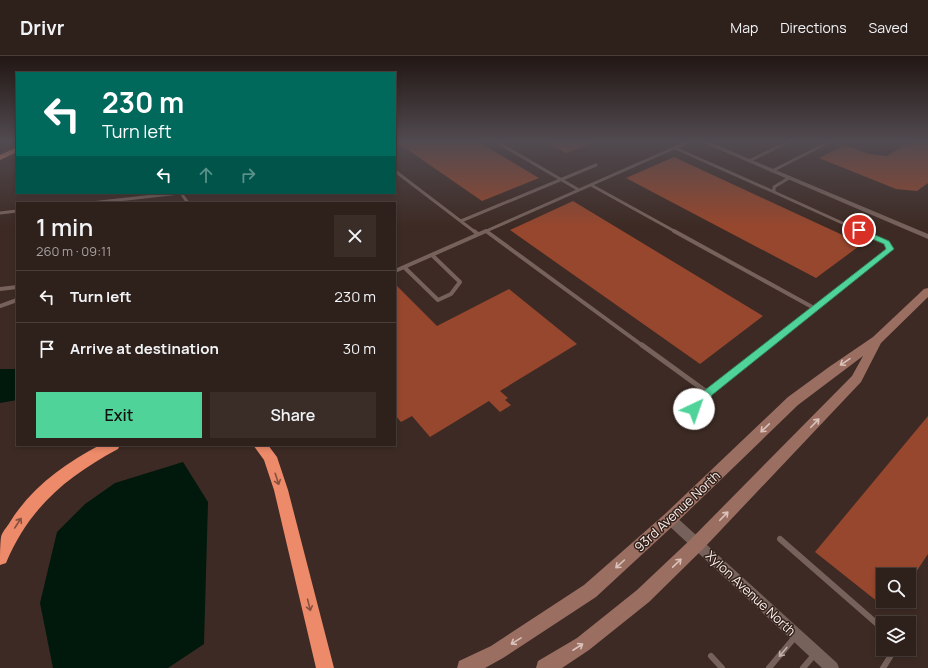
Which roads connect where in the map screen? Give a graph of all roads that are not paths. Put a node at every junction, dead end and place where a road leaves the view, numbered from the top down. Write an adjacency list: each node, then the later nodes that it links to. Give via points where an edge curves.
1 (545, 170): 10 (lane)
2 (583, 170): 10 (lane)
3 (626, 170): 11 (lane)
4 (724, 170): 13 (lane)
5 (769, 170): 7 (street)
6 (775, 170): 7 (lane)
7 (772, 171): 9 (street)
8 (396, 172): 18 (lane)
9 (789, 178): 13 (lane, via 774,187); 21 (street)
10 (561, 179): 12 (lane); 18 (lane)
11 (591, 185): 12 (lane); 30 (lane)
12 (580, 190): 19 (lane)
13 (774, 192): 30 (lane, via 887,243 890,249)
14 (172, 194): 15 (lane)
15 (100, 202)
16 (16, 211): 17 (lane)
17 (0, 213)
18 (461, 221): 20 (lane)
19 (486, 231): 20 (lane); 32 (lane)
20 (478, 234): 22 (lane)
21 (928, 237)
22 (432, 255): 23 (lane); 23 (lane, via 460,282 451,294 438,300)
23 (404, 267): 24 (lane)
24 (396, 271)
25 (16, 287): 26 (lane)
26 (0, 289)
27 (928, 291): 31 (street, 93rd Avenue North)
28 (16, 300): 29 (lane)
29 (0, 306)
30 (814, 308): 32 (lane)
31 (877, 340): 36 (street, 93rd Avenue North, one-way to 36, via 793,402); 38 (street, 93rd Avenue North, one-way to 31, via 857,379)
32 (708, 393): 33 (lane, via 704,402)
33 (685, 416)
34 (111, 446): 39 (highway, one-way to 34, via 4,545 27,510 56,480 92,455)
35 (261, 446): 45 (highway, one-way to 45, via 270,457 281,490)
36 (670, 519): 38 (street, Xylon Avenue North); 46 (street, 93rd Avenue North, one-way to 46, via 590,591 497,652)
37 (780, 539): 40 (lane)
38 (697, 544): 41 (street, Xylon Avenue North); 47 (street, 93rd Avenue North, one-way to 38, via 583,644 643,596)
39 (0, 557)
40 (876, 623)
41 (796, 635): 42 (street, Xylon Avenue North); 49 (lane, one-way to 49)
42 (815, 653): 50 (lane); 51 (street, Xylon Avenue North)
43 (711, 656): 48 (lane)
44 (891, 656): 52 (lane)
45 (325, 668)
46 (466, 668)
47 (545, 668)
48 (722, 668)
49 (769, 668)
50 (803, 668)
51 (832, 668)
52 (883, 668)

